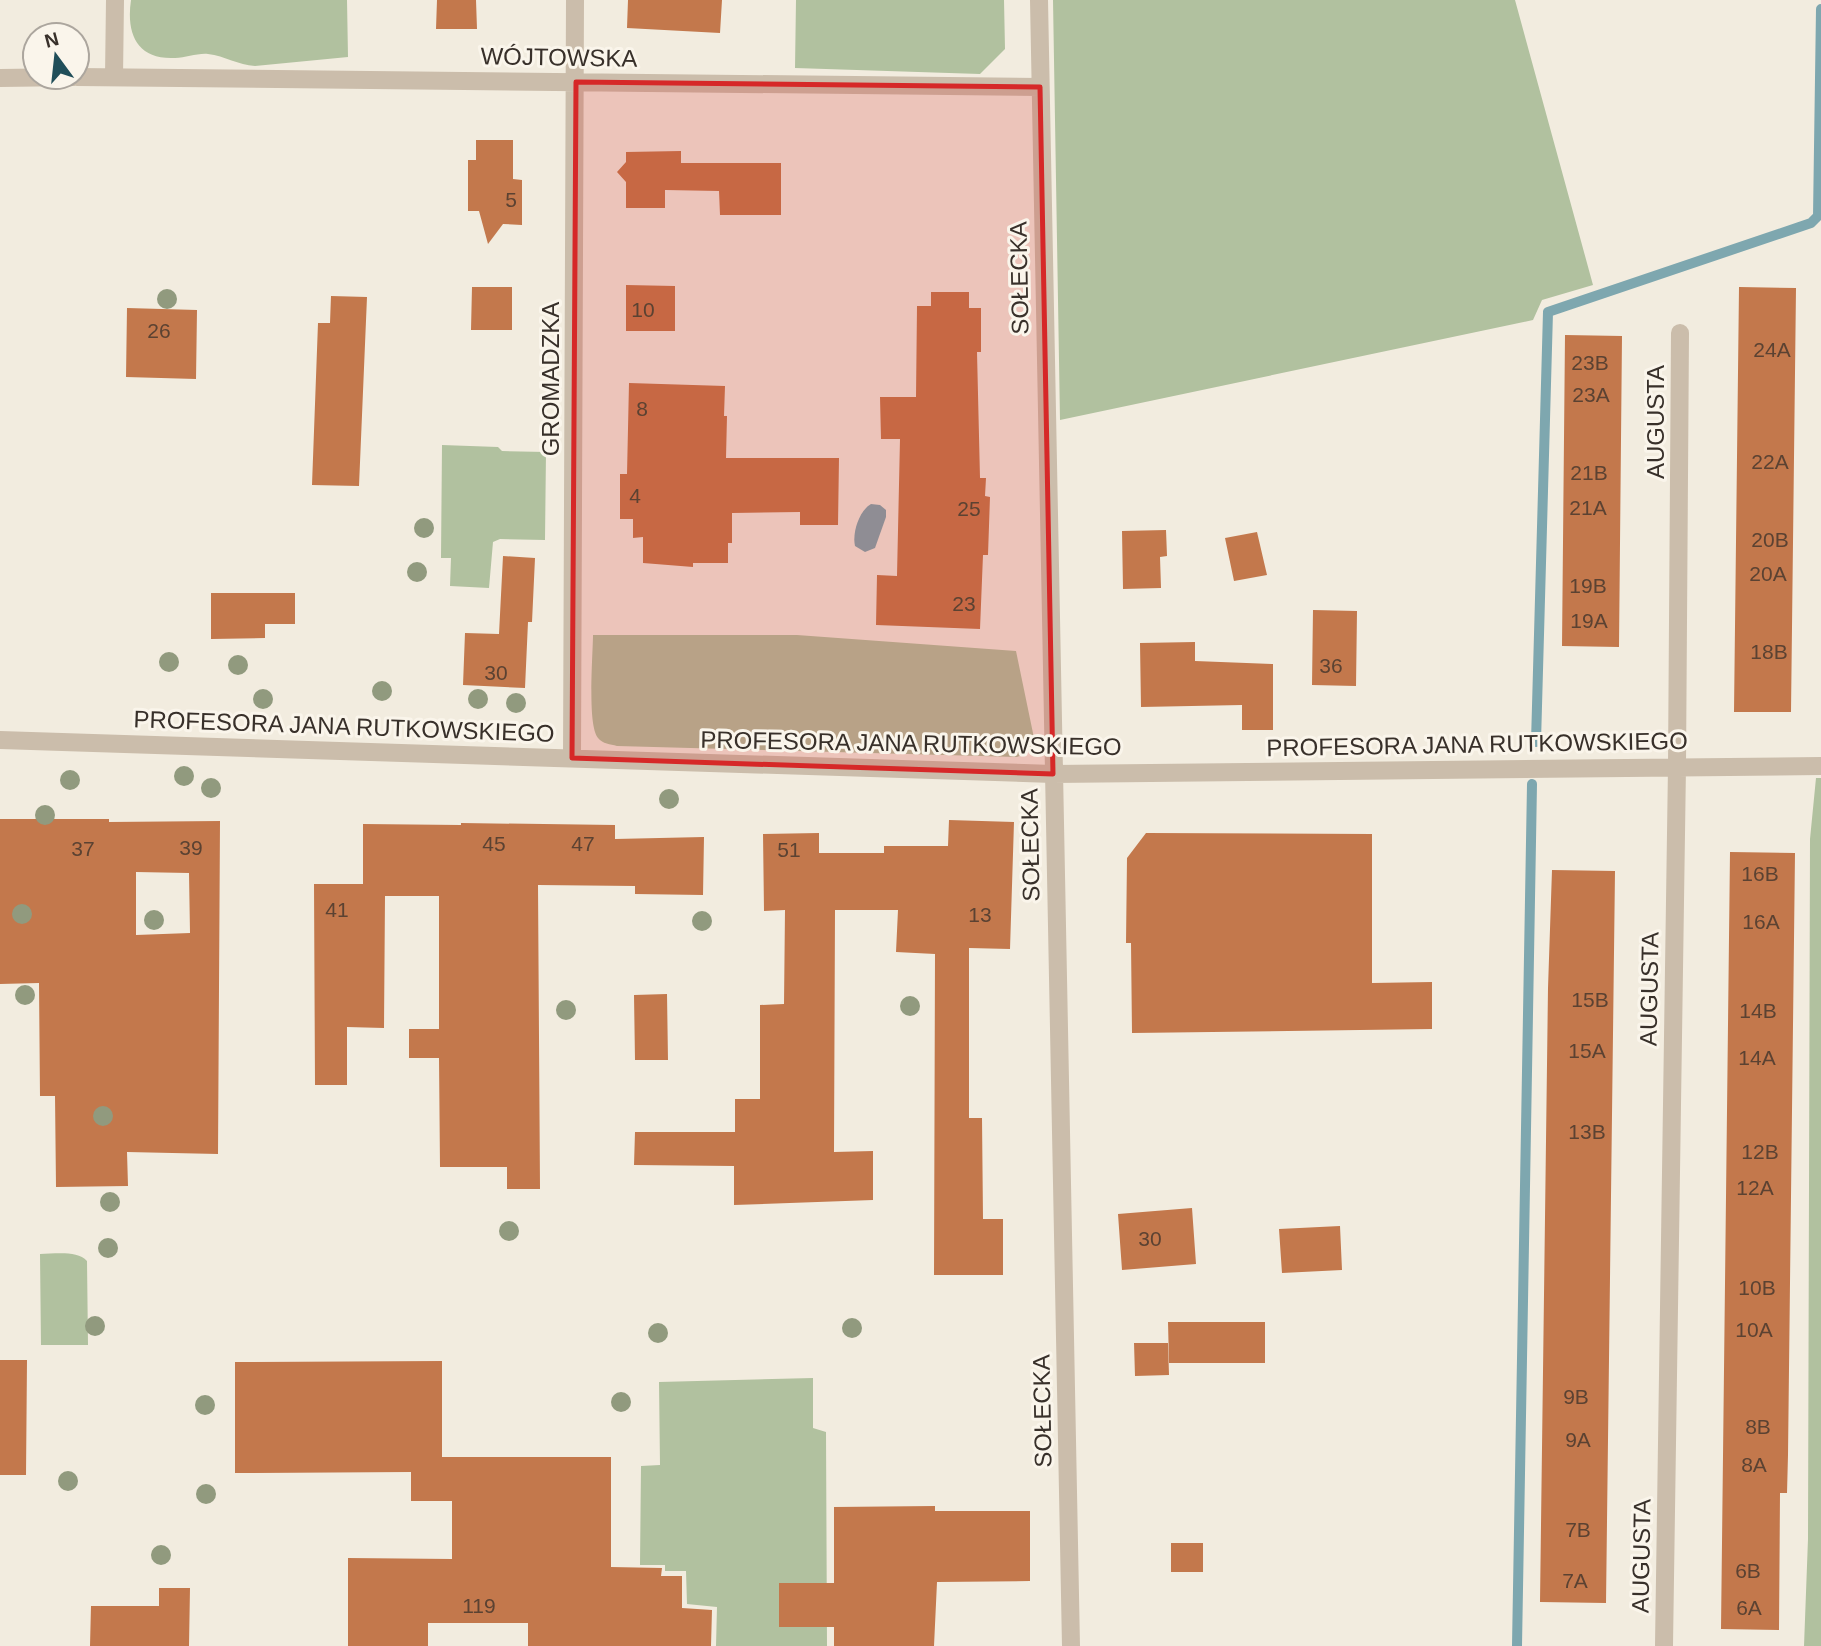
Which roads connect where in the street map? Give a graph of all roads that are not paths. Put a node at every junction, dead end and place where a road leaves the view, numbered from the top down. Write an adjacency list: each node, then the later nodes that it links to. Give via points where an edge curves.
1 (115, 0): 4 (street)
2 (575, 0): 8 (street, GROMADZKA)
3 (1039, 0): 9 (street, SOŁECKA)
4 (114, 76): 5 (street, WÓJTOWSKA); 8 (street, WÓJTOWSKA)
5 (91, 77)
6 (0, 78): 7 (street, WÓJTOWSKA)
7 (21, 78)
8 (576, 82): 9 (street, WÓJTOWSKA); 12 (street, GROMADZKA)
9 (1040, 88): 15 (street, SOŁECKA)
10 (1680, 333): 13 (street, AUGUSTA)
11 (0, 740): 12 (street, PROFESORA JANA RUTKOWSKIEGO)
12 (572, 758): 15 (street, PROFESORA JANA RUTKOWSKIEGO)
13 (1678, 766): 14 (street, PROFESORA JANA RUTKOWSKIEGO); 15 (street, PROFESORA JANA RUTKOWSKIEGO); 17 (street, AUGUSTA)
14 (1821, 766)
15 (1053, 774): 16 (street, SOŁECKA)
16 (1071, 1646)
17 (1664, 1646)

